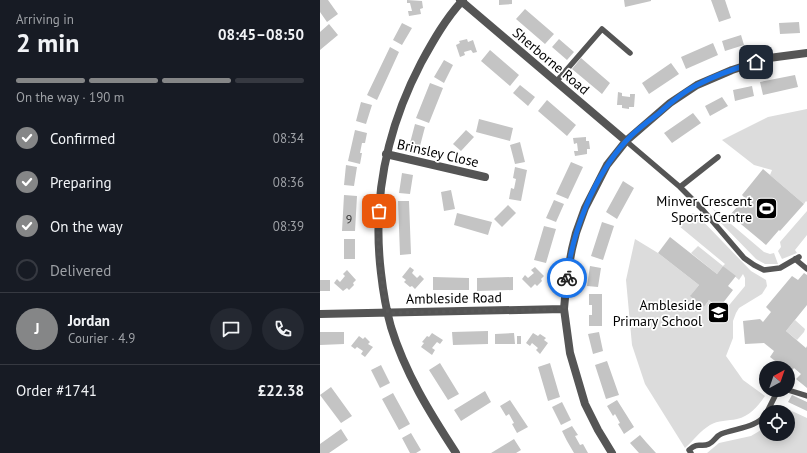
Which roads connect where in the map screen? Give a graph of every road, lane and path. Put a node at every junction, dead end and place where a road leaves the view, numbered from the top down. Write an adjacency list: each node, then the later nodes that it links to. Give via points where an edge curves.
1 (461, 0): 4 (street, Sherborne Road); 6 (street, via 440,30 414,77 395,122)
2 (630, 53): 4 (lane, via 602,29)
3 (807, 53): 5 (street, via 769,58 697,85 670,103)
4 (556, 82): 5 (street, Sherborne Road)
5 (626, 140): 9 (lane); 11 (street, via 607,165 585,208 576,233 567,276)
6 (386, 154): 8 (street, Brinsley Close); 12 (street, via 378,224 380,267)
7 (718, 157): 9 (lane)
8 (485, 177)
9 (680, 187): 10 (lane, via 744,258 754,265 764,270 780,268 797,258)
10 (807, 269)
11 (564, 309): 12 (street, Ambleside Road); 18 (street, via 570,352 585,404)
12 (388, 313): 13 (street, Ambleside Road); 17 (street, via 404,362 430,413)
13 (320, 314)
14 (795, 392): 15 (lane)
15 (807, 396)
16 (759, 421): 19 (lane, via 720,435 709,444 695,445 689,450)
17 (456, 453)
18 (612, 453)
19 (691, 453)

